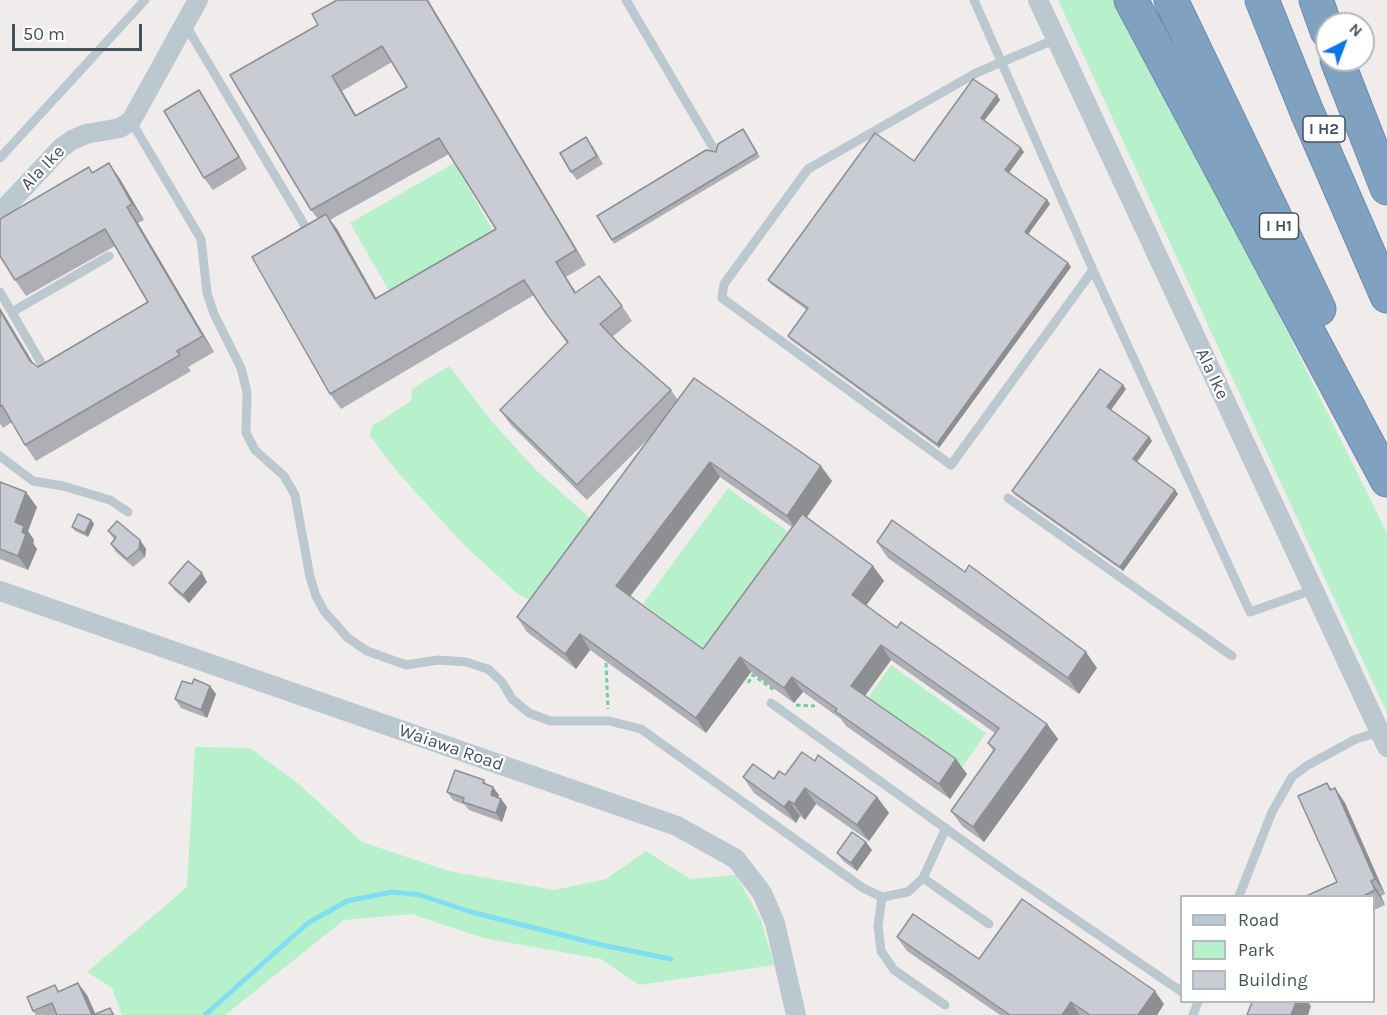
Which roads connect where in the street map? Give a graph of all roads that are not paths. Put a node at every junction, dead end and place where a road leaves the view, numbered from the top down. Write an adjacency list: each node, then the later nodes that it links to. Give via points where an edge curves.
1 (145, 0): 16 (lane)
2 (198, 0): 10 (street)
3 (626, 0): 15 (lane)
4 (974, 0): 12 (lane)
5 (1038, 0): 11 (street, Ala Ike)
6 (1131, 0): 29 (highway)
7 (1171, 0): 27 (highway, I H1)
8 (1262, 0): 21 (highway)
9 (1279, 0): 21 (highway, I H2)
10 (185, 24): 14 (street); 19 (lane)
11 (1056, 39): 12 (lane); 32 (street, Ala Ike)
12 (1002, 61): 22 (lane); 22 (lane, via 808,170 724,284 722,298 951,465)
13 (1342, 72): 17 (highway)
14 (131, 121): 18 (street, Ala Ike, via 120,128 86,134 61,148); 40 (lane, via 201,239 207,293 242,368 247,392 246,433 255,450 284,476 295,495 310,577 324,611 348,638 386,660 406,664 466,662 488,669 512,699 529,713 550,721 609,720 655,737 863,888)
15 (715, 151)
16 (0, 158)
17 (1387, 188)
18 (0, 213)
19 (305, 226)
20 (110, 256): 25 (lane)
21 (1370, 258): 24 (highway)
22 (1093, 270): 32 (lane, via 1250,612)
23 (0, 292): 25 (lane)
24 (1387, 296)
25 (12, 312): 26 (lane)
26 (47, 373)
27 (1387, 451)
28 (0, 456): 31 (lane, via 33,481 110,500)
29 (1387, 480)
30 (1008, 498): 34 (lane)
31 (128, 512)
32 (1312, 590): 36 (street, Ala Ike)
33 (0, 591): 44 (street, Waiawa Road, via 677,825 736,859 762,893 775,923)
34 (1232, 656)
35 (771, 703): 37 (lane)
36 (1384, 739): 39 (lane, via 1356,739 1292,777 1272,812)
37 (946, 828): 38 (lane); 42 (lane)
38 (923, 878): 40 (lane, via 908,892); 41 (lane)
39 (1240, 895)
40 (882, 897): 43 (lane, via 878,926 881,951 894,970)
41 (989, 924)
42 (1180, 991)
43 (945, 1005)
44 (796, 1015)

